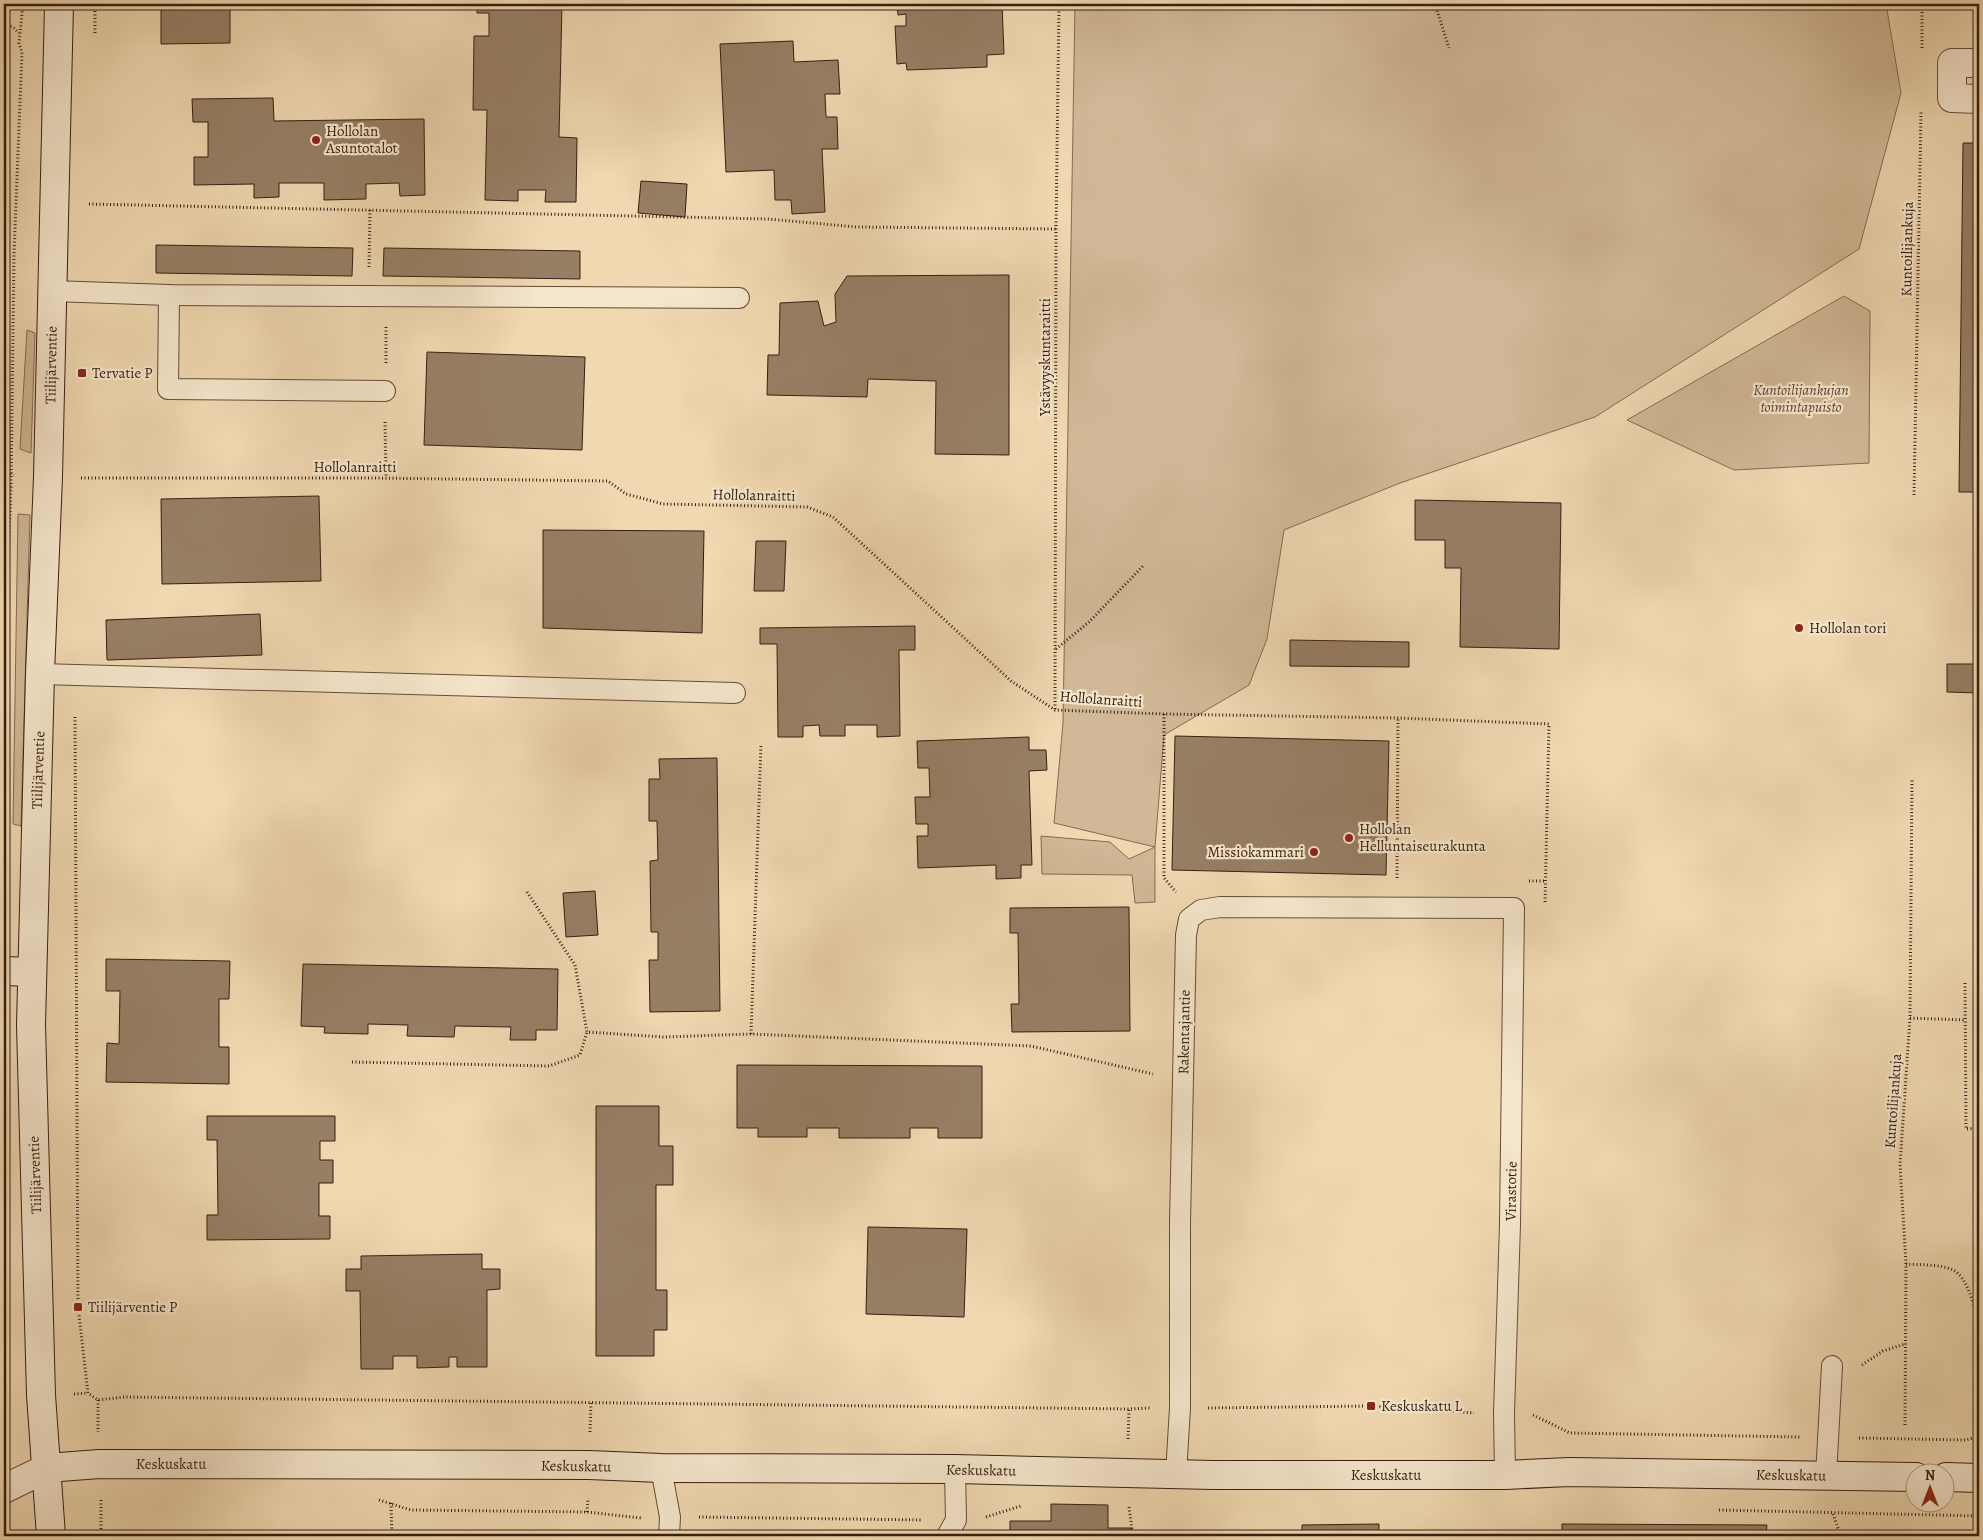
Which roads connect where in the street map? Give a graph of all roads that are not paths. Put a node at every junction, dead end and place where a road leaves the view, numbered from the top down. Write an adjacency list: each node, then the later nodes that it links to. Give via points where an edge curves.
1 (59, 4): 4 (main road, Tiilijärventie)
2 (1979, 64): 3 (main road, via 1952,64 1952,98)
3 (1979, 99)
4 (52, 291): 5 (lane); 8 (main road, Tiilijärventie)
5 (169, 295): 6 (lane); 7 (lane, via 168,389)
6 (739, 298)
7 (385, 390)
8 (40, 674): 9 (lane); 12 (main road, Tiilijärventie)
9 (735, 693)
10 (1514, 908): 17 (lane, Rakentajantie, via 1220,907 1201,910 1189,919 1184,1015 1180,1408); 18 (lane, Virastotie)
11 (4, 971): 12 (main road)
12 (32, 972): 14 (main road, Tiilijärventie, via 41,1395)
13 (1832, 1366): 19 (lane)
14 (47, 1468): 15 (main road, Keskuskatu, via 108,1464); 23 (main road); 24 (main road, Tiilijärventie)
15 (661, 1468): 16 (main road, Keskuskatu); 25 (lane, via 670,1517)
16 (955, 1469): 17 (main road, Keskuskatu); 26 (lane, via 956,1520)
17 (1176, 1474): 18 (main road, Keskuskatu)
18 (1505, 1475): 19 (main road, Keskuskatu, via 1569,1472)
19 (1826, 1476): 20 (main road, Keskuskatu)
20 (1906, 1477)
21 (1956, 1477): 22 (main road)
22 (1979, 1478)
23 (4, 1489)
24 (51, 1536)
25 (669, 1536)
26 (947, 1536)

